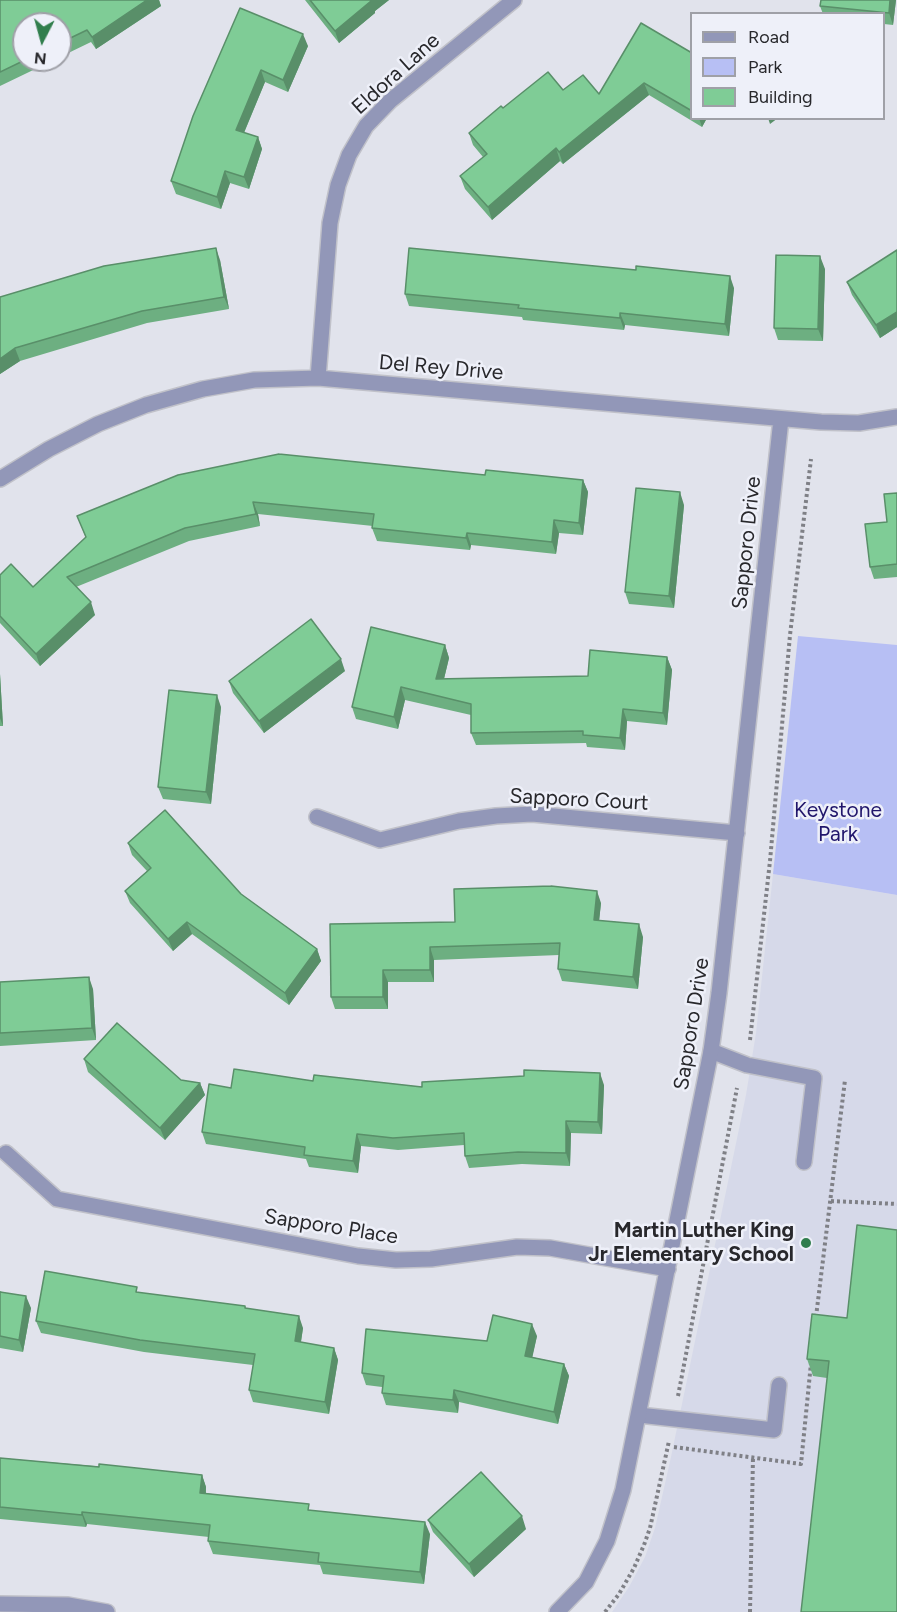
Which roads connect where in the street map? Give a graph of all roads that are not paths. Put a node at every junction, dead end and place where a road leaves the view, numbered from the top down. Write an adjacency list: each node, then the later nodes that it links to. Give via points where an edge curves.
1 (514, 0): 2 (street, Eldora Lane, via 390,101 366,126 349,156 330,223)
2 (318, 378): 4 (street, Del Rey Drive); 5 (street, Del Rey Drive, via 254,380 146,405 98,424)
3 (897, 417): 4 (street, Del Rey Drive, via 859,423)
4 (781, 419): 7 (street, Sapporo Drive)
5 (0, 479)
6 (317, 817): 7 (street, Sapporo Court, via 380,840 459,821 532,814)
7 (737, 833): 8 (street, Sapporo Drive)
8 (711, 1052): 10 (street, via 747,1065 814,1077); 11 (street, Sapporo Drive)
9 (6, 1153): 11 (street, Sapporo Place, via 57,1199 358,1256 431,1259 518,1247 550,1248)
10 (804, 1162)
11 (668, 1269): 13 (street, Sapporo Drive)
12 (780, 1385): 13 (street, via 774,1430)
13 (639, 1415): 16 (street, Sapporo Drive, via 607,1541 586,1582)
14 (0, 1604): 15 (street, via 68,1605)
15 (107, 1612)
16 (557, 1612)

